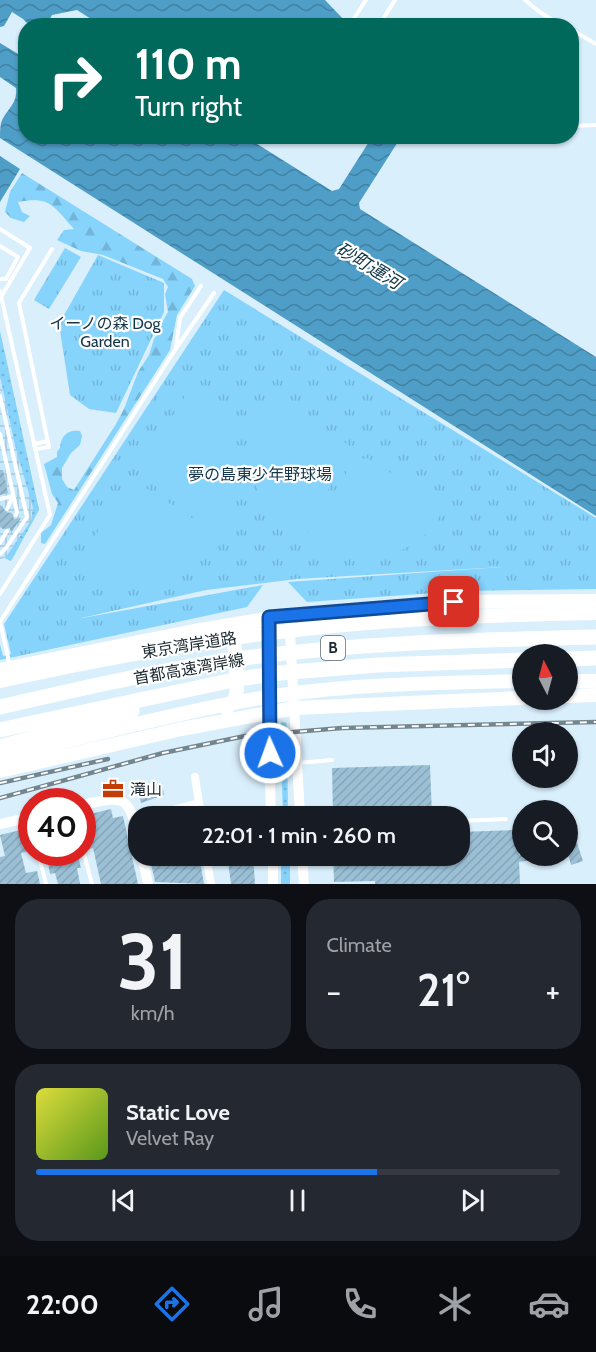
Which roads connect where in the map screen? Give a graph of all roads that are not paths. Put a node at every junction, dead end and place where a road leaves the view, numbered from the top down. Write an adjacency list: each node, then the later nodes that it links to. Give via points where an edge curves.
1 (366, 0): 4 (lane)
2 (395, 0): 5 (lane)
3 (525, 0): 6 (lane)
4 (354, 18)
5 (384, 18)
6 (549, 18)
7 (579, 34): 8 (lane)
8 (596, 44)
9 (596, 124): 10 (lane)
10 (579, 125)
11 (0, 229): 18 (lane, via 30,248)
12 (0, 246): 14 (lane, via 18,257 6,279)
13 (52, 249): 22 (lane, via 19,303 48,441)
14 (0, 279)
15 (201, 286): 19 (lane, via 180,318)
16 (0, 291): 18 (lane)
17 (214, 293): 19 (lane)
18 (1, 297): 22 (lane)
19 (175, 350): 36 (lane)
20 (0, 396): 30 (lane, via 27,517)
21 (0, 434): 23 (lane)
22 (35, 447): 31 (lane, via 50,515)
23 (14, 495): 24 (lane); 26 (lane); 27 (lane)
24 (2, 498): 25 (lane)
25 (0, 505)
26 (7, 509)
27 (16, 515)
28 (7, 531): 29 (lane)
29 (0, 543)
30 (0, 554)
31 (0, 594)
32 (596, 601): 34 (highway, via 454,602)
33 (596, 613): 43 (highway, 東京湾岸道路, via 474,616 315,628 159,649)
34 (289, 615): 35 (highway); 53 (street)
35 (269, 617): 37 (highway); 54 (street)
36 (0, 622): 42 (lane)
37 (216, 626): 42 (highway); 56 (highway, via 235,649 235,698 226,710)
38 (596, 637): 47 (highway, 首都高速湾岸線 / B, via 313,651 176,669)
39 (578, 658): 40 (highway)
40 (596, 658)
41 (512, 660): 55 (highway, 首都高速湾岸線 / B, via 323,668 249,678 196,688 159,703)
42 (5, 668)
43 (0, 681)
44 (512, 681): 59 (highway, via 389,684 249,700)
45 (578, 681): 46 (highway)
46 (596, 681)
47 (74, 691): 51 (highway); 52 (highway, 首都高速湾岸線 / B)
48 (596, 695): 49 (highway)
49 (578, 696)
50 (512, 698): 53 (highway)
51 (0, 699)
52 (0, 708)
53 (295, 708): 54 (highway); 61 (street)
54 (268, 712): 56 (highway); 69 (street)
55 (80, 719): 57 (highway); 58 (highway)
56 (182, 729): 62 (highway)
57 (0, 730)
58 (0, 747)
59 (0, 757)
60 (332, 760): 61 (lane)
61 (297, 763): 70 (street)
62 (0, 771)
63 (195, 777): 65 (street)
64 (96, 802): 66 (street, via 111,799 124,801)
65 (199, 803): 67 (street); 68 (street)
66 (128, 806)
67 (188, 806)
68 (199, 806)
69 (271, 806)
70 (299, 806)
71 (506, 819): 73 (lane)
72 (18, 821): 74 (street)
73 (470, 821)
74 (0, 824)
75 (42, 866): 81 (lane)
76 (87, 866): 82 (lane)
77 (144, 866): 83 (street)
78 (208, 866): 84 (street)
79 (273, 866): 85 (street)
80 (303, 866): 86 (street)
81 (46, 884)
82 (92, 884)
83 (148, 884)
84 (211, 884)
85 (273, 884)
86 (304, 884)

